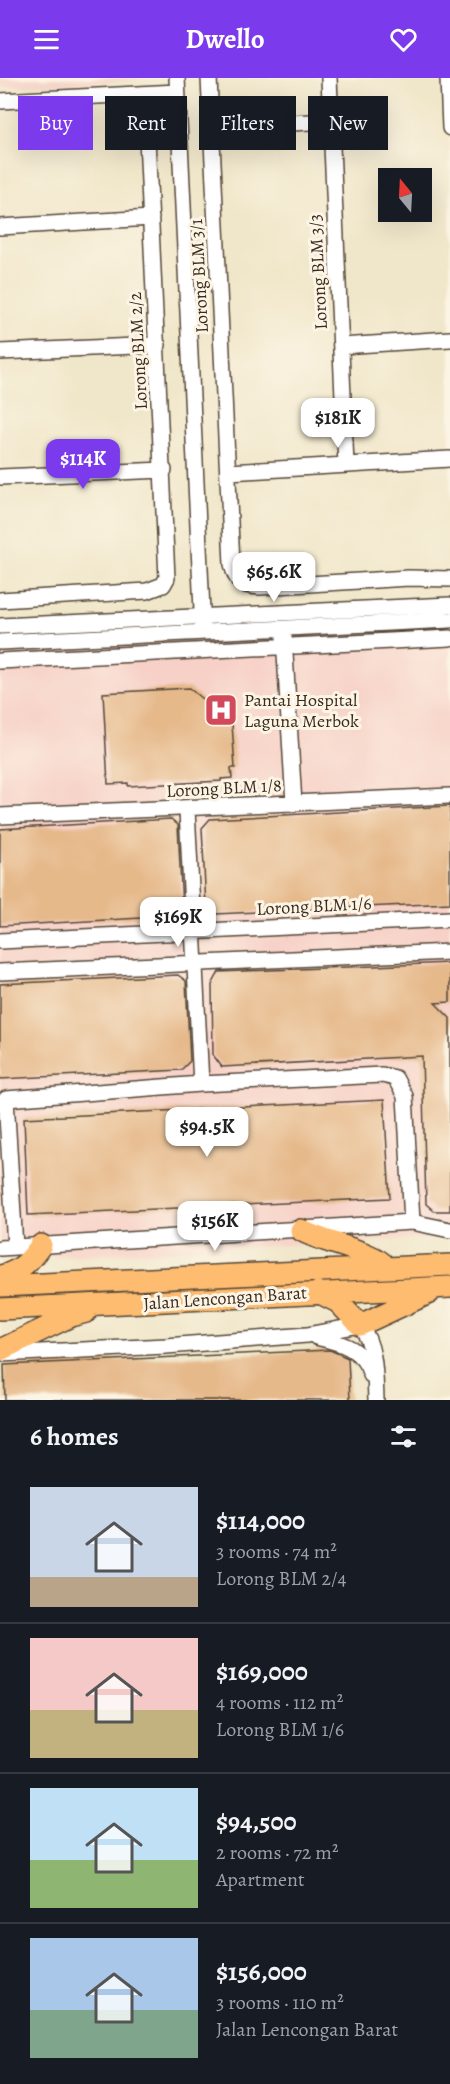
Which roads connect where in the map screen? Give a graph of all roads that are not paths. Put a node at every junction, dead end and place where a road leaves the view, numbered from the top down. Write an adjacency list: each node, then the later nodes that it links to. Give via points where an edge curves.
1 (208, 78): 6 (street, Lorong BLM 3/1)
2 (329, 78): 7 (street, Lorong BLM 3/3)
3 (448, 78): 9 (street)
4 (177, 85): 5 (street); 28 (street)
5 (145, 94): 8 (street); 12 (street, Lorong BLM 2/2)
6 (209, 96)
7 (329, 96)
8 (0, 101)
9 (450, 128)
10 (212, 150): 21 (street, Lorong BLM 3/1)
11 (331, 150): 16 (street, Lorong BLM 3/3)
12 (152, 218): 13 (street); 15 (street, Lorong BLM 2/2)
13 (0, 227)
14 (450, 339): 16 (street)
15 (158, 345): 17 (street); 20 (street, Lorong BLM 2/2)
16 (340, 346): 19 (street, Lorong BLM 3/3)
17 (0, 352)
18 (450, 459): 19 (street)
19 (346, 465): 21 (street)
20 (164, 470): 22 (street); 24 (street, Lorong BLM 2/2, via 168,568 163,585 147,591)
21 (228, 472): 23 (street, Lorong BLM 3/1, via 232,564 240,584 259,587)
22 (0, 477)
23 (450, 579)
24 (0, 600)
25 (450, 605): 26 (street)
26 (284, 620): 27 (street); 28 (street); 32 (street)
27 (450, 620)
28 (203, 624): 29 (street); 31 (street)
29 (0, 626)
30 (450, 638): 32 (street)
31 (0, 642)
32 (285, 646): 33 (street); 35 (street)
33 (0, 661)
34 (450, 796): 35 (street, Lorong BLM 1/8)
35 (294, 804): 36 (street, Lorong BLM 1/8)
36 (187, 810): 37 (street, Lorong BLM 1/8); 39 (street)
37 (0, 816)
38 (450, 919): 39 (street, Lorong BLM 1/6)
39 (193, 932): 40 (street, Lorong BLM 1/6); 42 (street)
40 (0, 941)
41 (450, 952): 42 (street)
42 (195, 962): 43 (street); 44 (street)
43 (0, 972)
44 (201, 1084): 45 (street, via 382,1075 396,1078 405,1096); 49 (street, via 6,1099)
45 (412, 1222): 46 (street); 47 (street)
46 (301, 1230): 48 (street); 51 (highway, via 375,1258)
47 (450, 1230)
48 (41, 1245): 49 (street); 52 (highway, via 24,1266)
49 (8, 1247)
50 (450, 1265): 51 (highway, Jalan Lencongan Barat)
51 (386, 1267): 53 (highway, Jalan Lencongan Barat)
52 (0, 1276)
53 (0, 1286)
54 (450, 1287): 55 (highway, Jalan Lencongan Barat); 58 (highway)
55 (318, 1292): 56 (highway, Jalan Lencongan Barat); 58 (highway, via 338,1302)
56 (113, 1305): 57 (highway, Jalan Lencongan Barat); 60 (highway, via 71,1316)
57 (0, 1309)
58 (360, 1325): 59 (street); 61 (street, via 374,1356)
59 (307, 1335): 60 (street, via 165,1346); 61 (street, via 345,1344 358,1352 368,1363)
60 (0, 1352)
61 (376, 1395)

